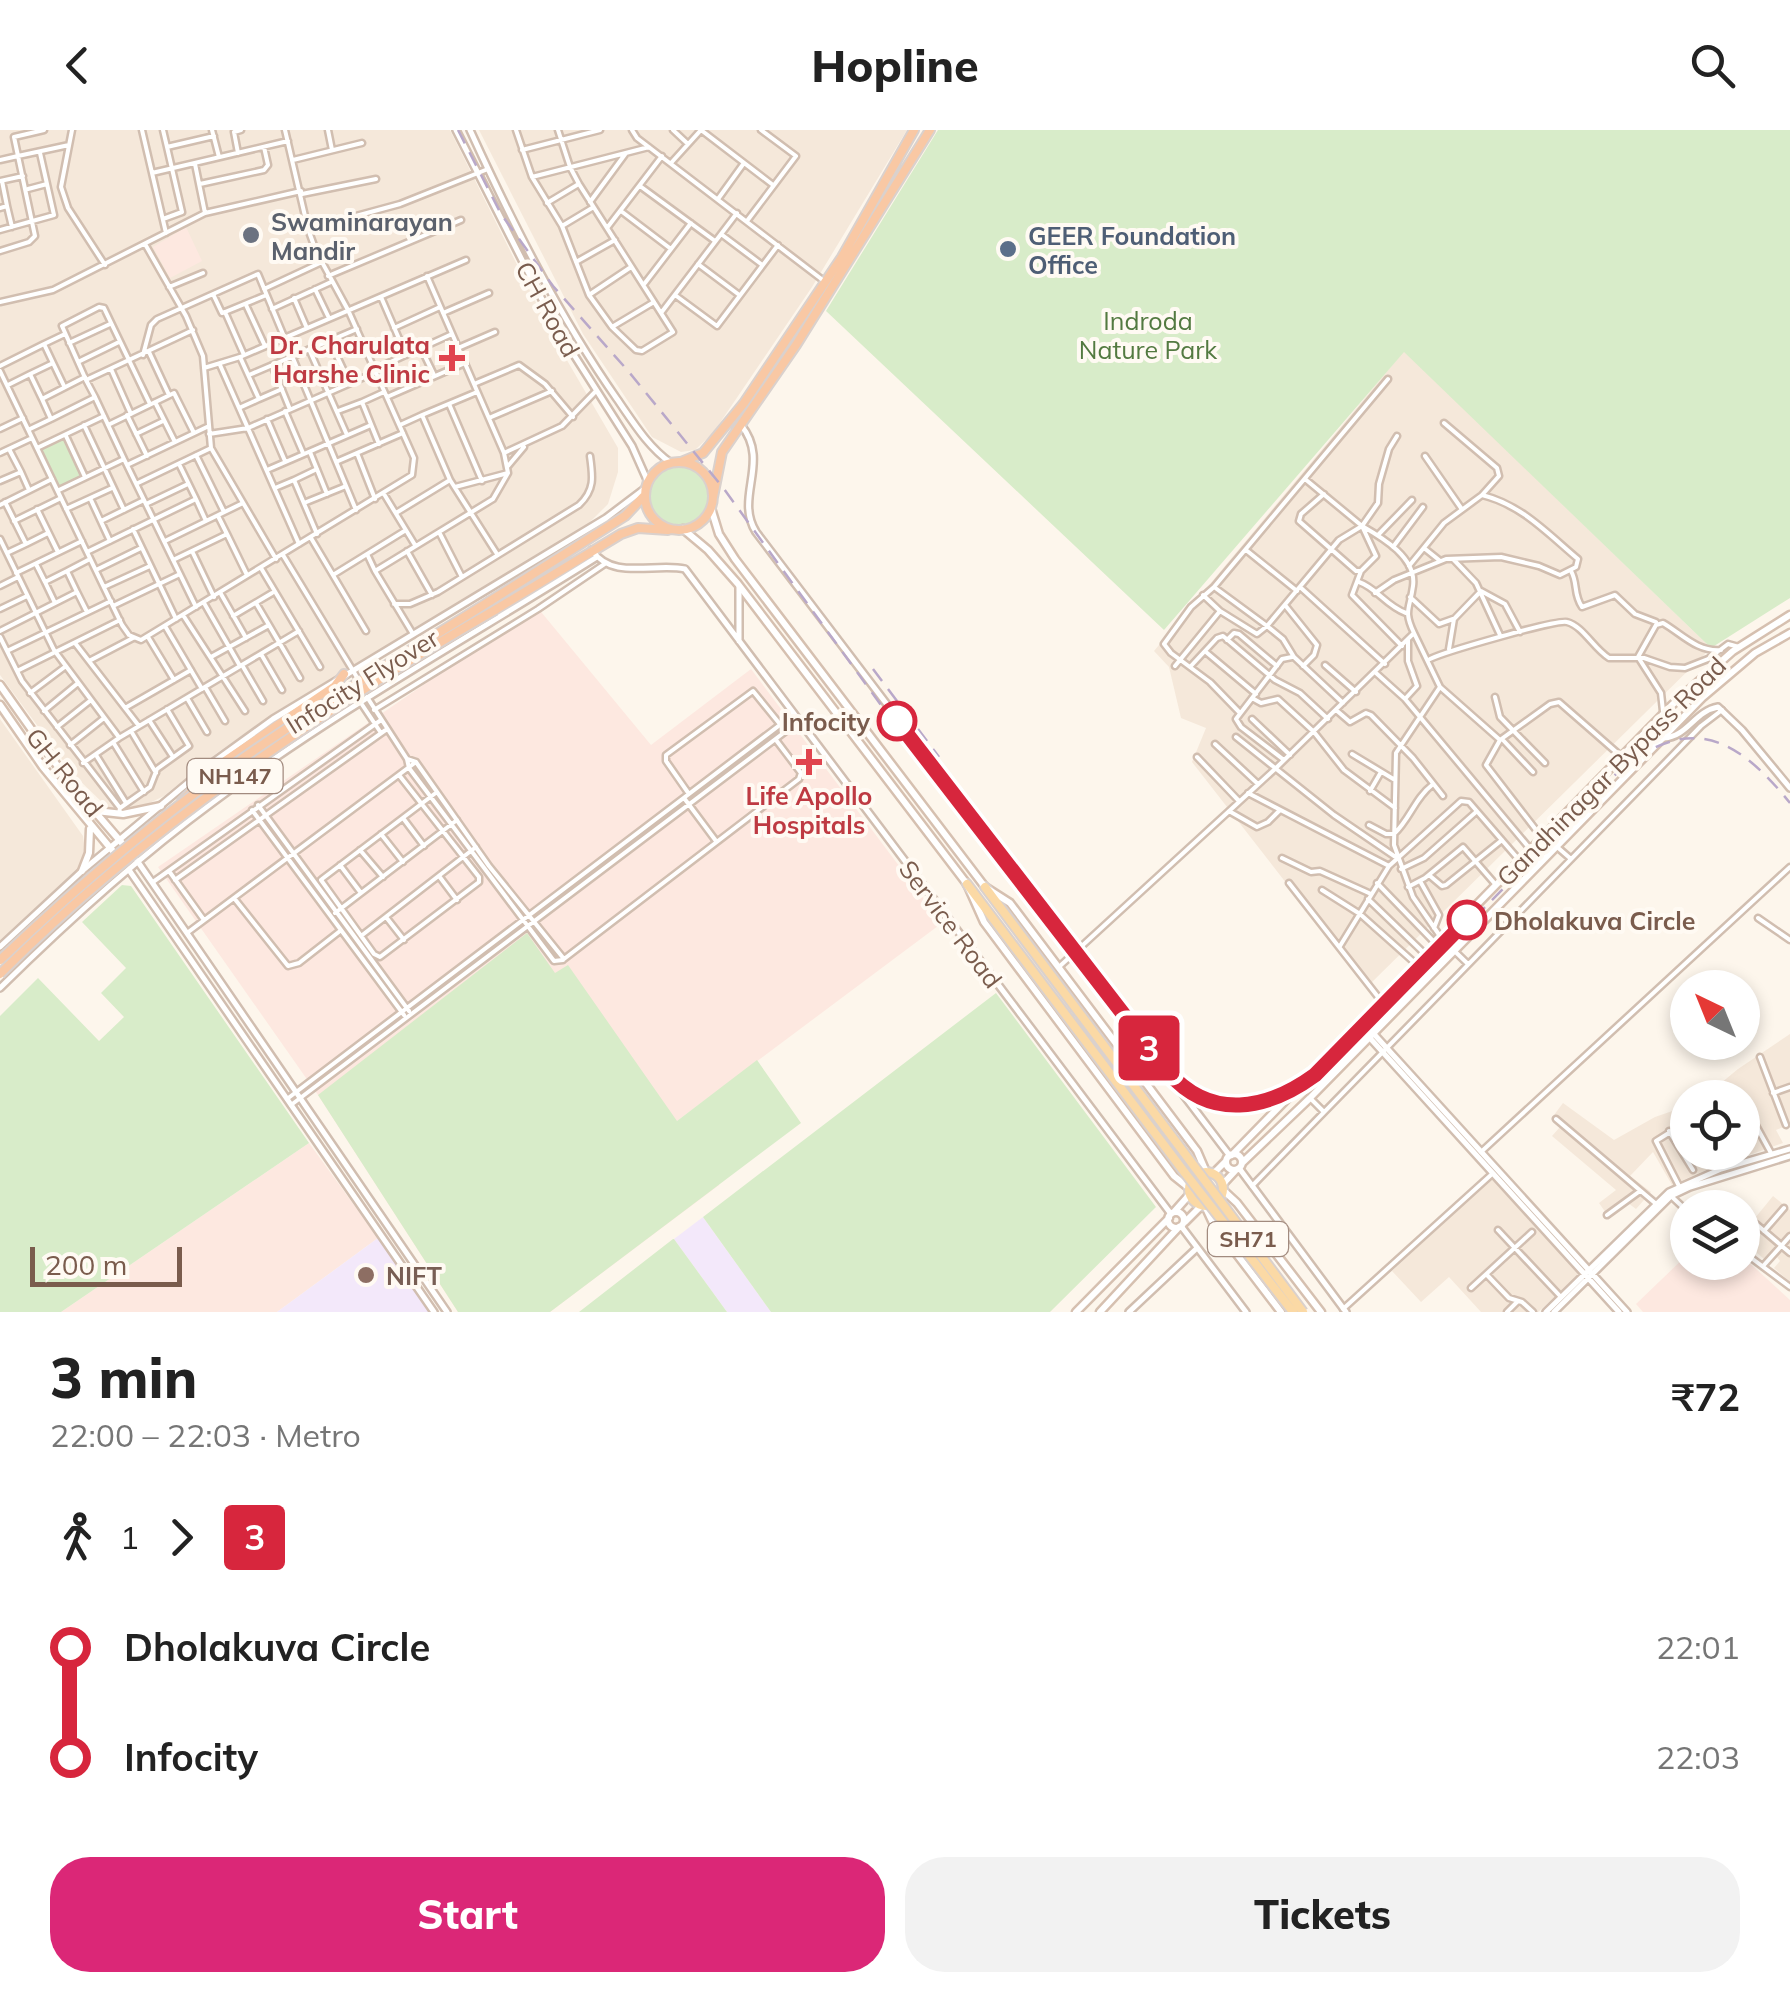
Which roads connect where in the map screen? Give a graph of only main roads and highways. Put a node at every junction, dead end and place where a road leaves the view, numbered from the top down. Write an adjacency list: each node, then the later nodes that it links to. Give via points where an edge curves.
1 (914, 130): 3 (highway, NH147, via 825,282 712,445)
2 (930, 130): 5 (highway, via 717,464)
3 (676, 462): 4 (highway, NH147, via 661,467); 5 (highway, via 708,477)
4 (646, 488): 7 (highway, via 644,503 657,522); 14 (highway, Infocity Flyover / NH147, bridge, via 624,516 279,734)
5 (713, 497): 6 (highway)
6 (711, 508): 7 (highway, via 698,524); 21 (main road, SH71, via 726,546)
7 (680, 530): 20 (main road, SH71, via 724,566); 23 (highway, Infocity Flyover / NH147, bridge, via 638,528 495,610 205,796)
8 (1790, 615): 24 (main road, Gandhinagar Bypass Road, via 1739,647 1664,714)
9 (1790, 632): 25 (main road, Gandhinagar Bypass Road, via 1729,673 1661,738)
10 (344, 674): 14 (highway, bridge, via 219,766)
11 (0, 684): 15 (main road, GH Road)
12 (0, 705): 16 (main road, GH Road)
13 (160, 806): 15 (main road)
14 (176, 808): 22 (highway, Infocity Flyover / NH147, bridge)
15 (95, 811): 17 (main road, GH Road)
16 (90, 826): 18 (main road, GH Road); 19 (main road)
17 (136, 859)
18 (126, 867)
19 (82, 872)
20 (968, 884): 28 (main road, SH71, via 984,922); 35 (main road, SH71, bridge)
21 (985, 887): 26 (main road, SH71, via 1010,903 1060,966); 36 (main road, SH71, bridge)
22 (0, 960)
23 (0, 974)
24 (1230, 1157): 25 (main road, via 1240,1157); 25 (main road, via 1229,1168); 26 (main road, Gandhinagar Bypass Road)
25 (1239, 1167): 27 (main road, Gandhinagar Bypass Road)
26 (1210, 1173): 27 (main road, SH71); 28 (main road, via 1196,1176)
27 (1222, 1188): 29 (main road, SH71, via 1217,1202); 37 (main road)
28 (1190, 1191): 29 (main road, SH71); 30 (main road)
29 (1204, 1206): 31 (main road); 34 (main road)
30 (1171, 1215): 31 (main road, via 1170,1225); 31 (main road, via 1183,1216); 32 (main road)
31 (1181, 1226): 33 (main road)
32 (1076, 1312)
33 (1100, 1312)
34 (1280, 1312)
35 (1292, 1312)
36 (1303, 1312)
37 (1322, 1312)

